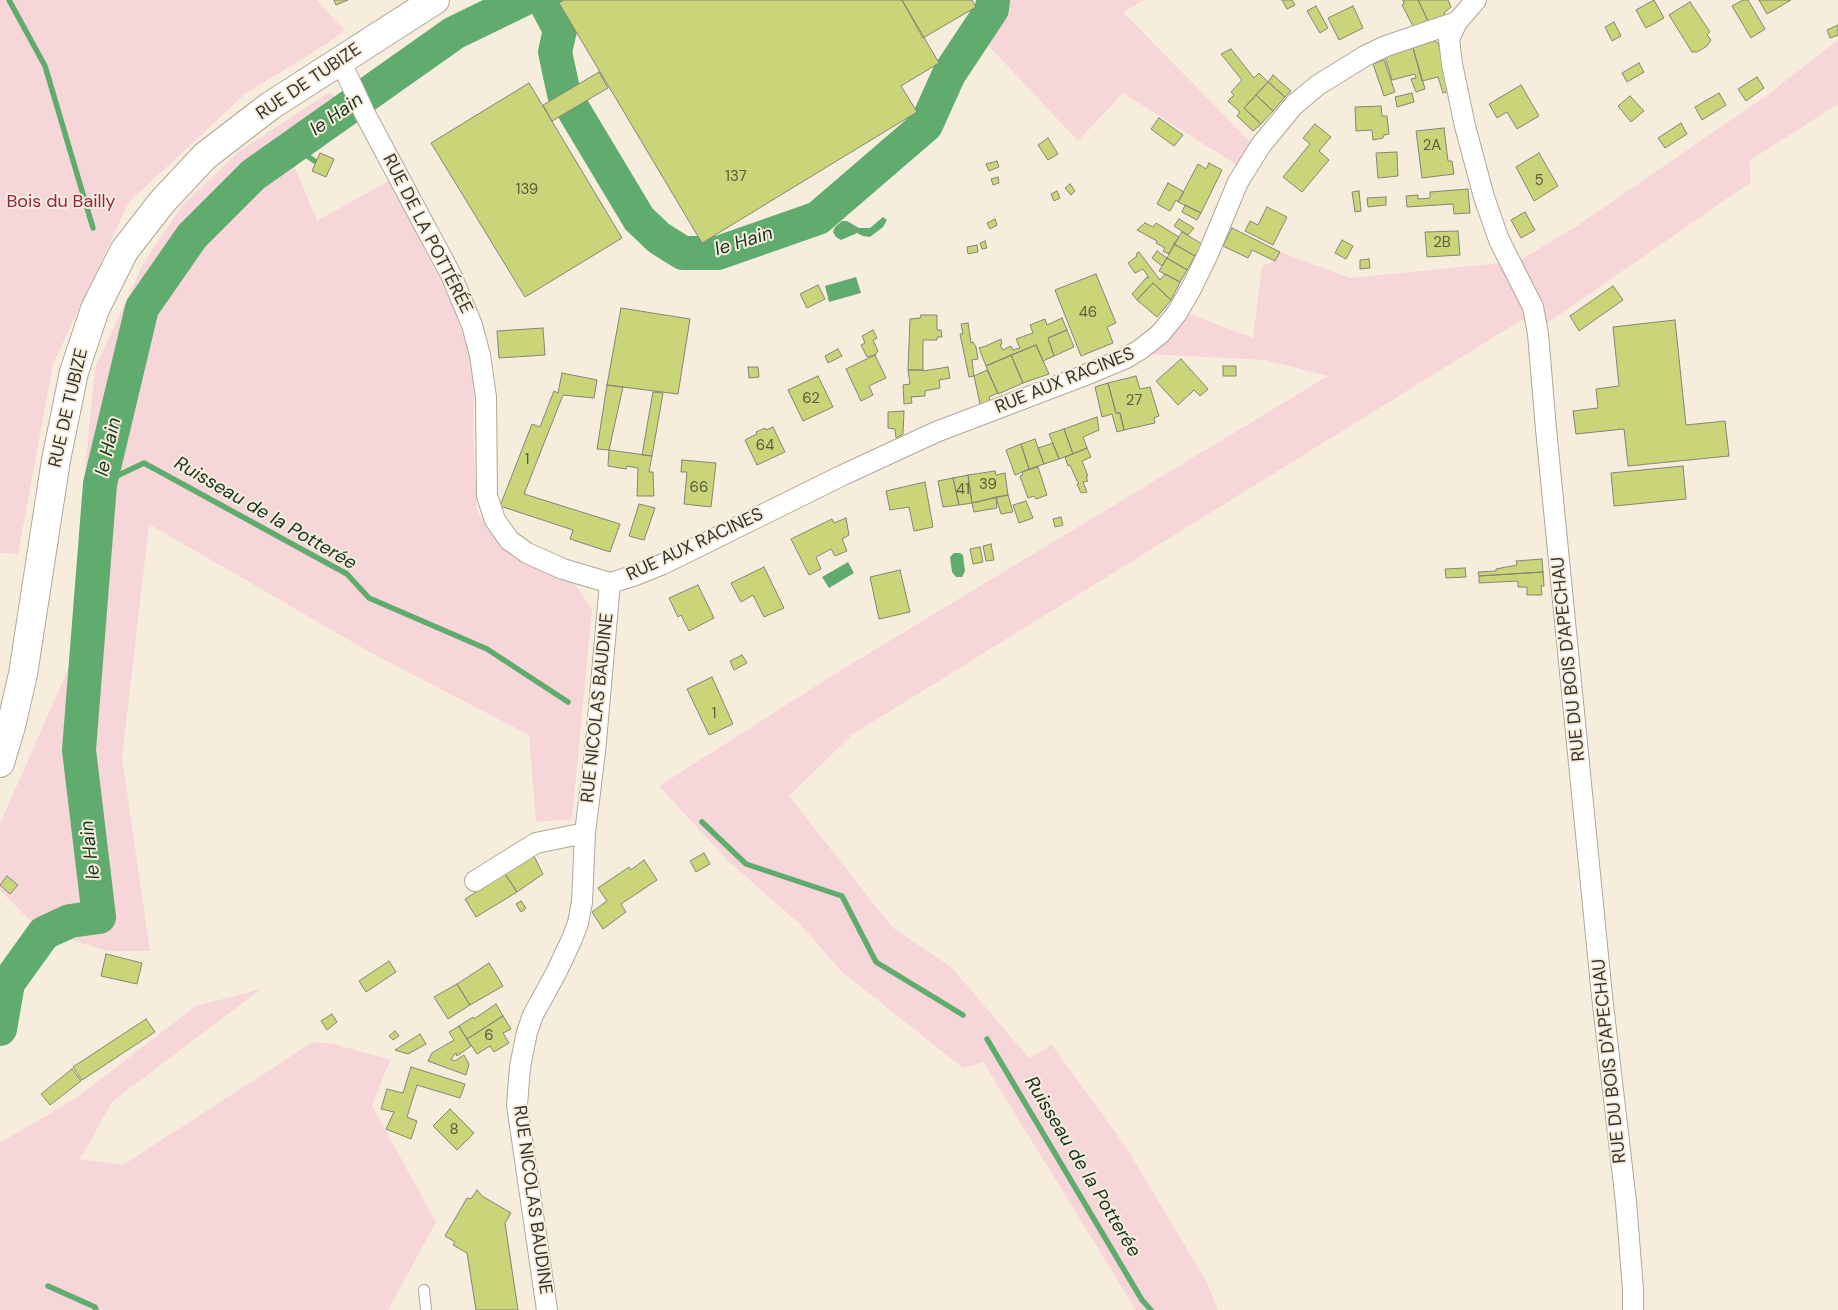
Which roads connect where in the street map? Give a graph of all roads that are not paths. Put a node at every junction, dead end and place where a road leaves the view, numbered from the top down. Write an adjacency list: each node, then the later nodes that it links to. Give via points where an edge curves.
1 (435, 0): 4 (main road, RUE DE TUBIZE)
2 (1476, 0): 3 (street)
3 (1457, 22): 5 (street, RUE AUX RACINES, via 1365,56 1318,85 1294,105 1242,174 1192,289 1177,313 1160,334 1141,349 1083,376 936,432 663,564); 12 (street, RUE DU BOIS D'APECHAU, via 1450,39 1465,126 1499,240 1533,307 1538,334 1601,986 1626,1202)
4 (340, 60): 5 (street, RUE DE LA POTTÉRÉE, via 365,114 451,275 472,325 486,397 487,496 495,520 509,540 527,553 563,569); 6 (main road, RUE DE TUBIZE, via 270,106 205,156 162,202 124,251 95,309 72,380 22,674)
5 (610, 583): 7 (street, RUE NICOLAS BAUDINE)
6 (0, 762)
7 (585, 833): 8 (street, via 536,843); 11 (street, RUE NICOLAS BAUDINE, via 584,885 578,924 526,1032 520,1067 517,1105)
8 (475, 882)
9 (424, 1290): 10 (lane)
10 (426, 1310)
11 (547, 1310)
12 (1633, 1310)

